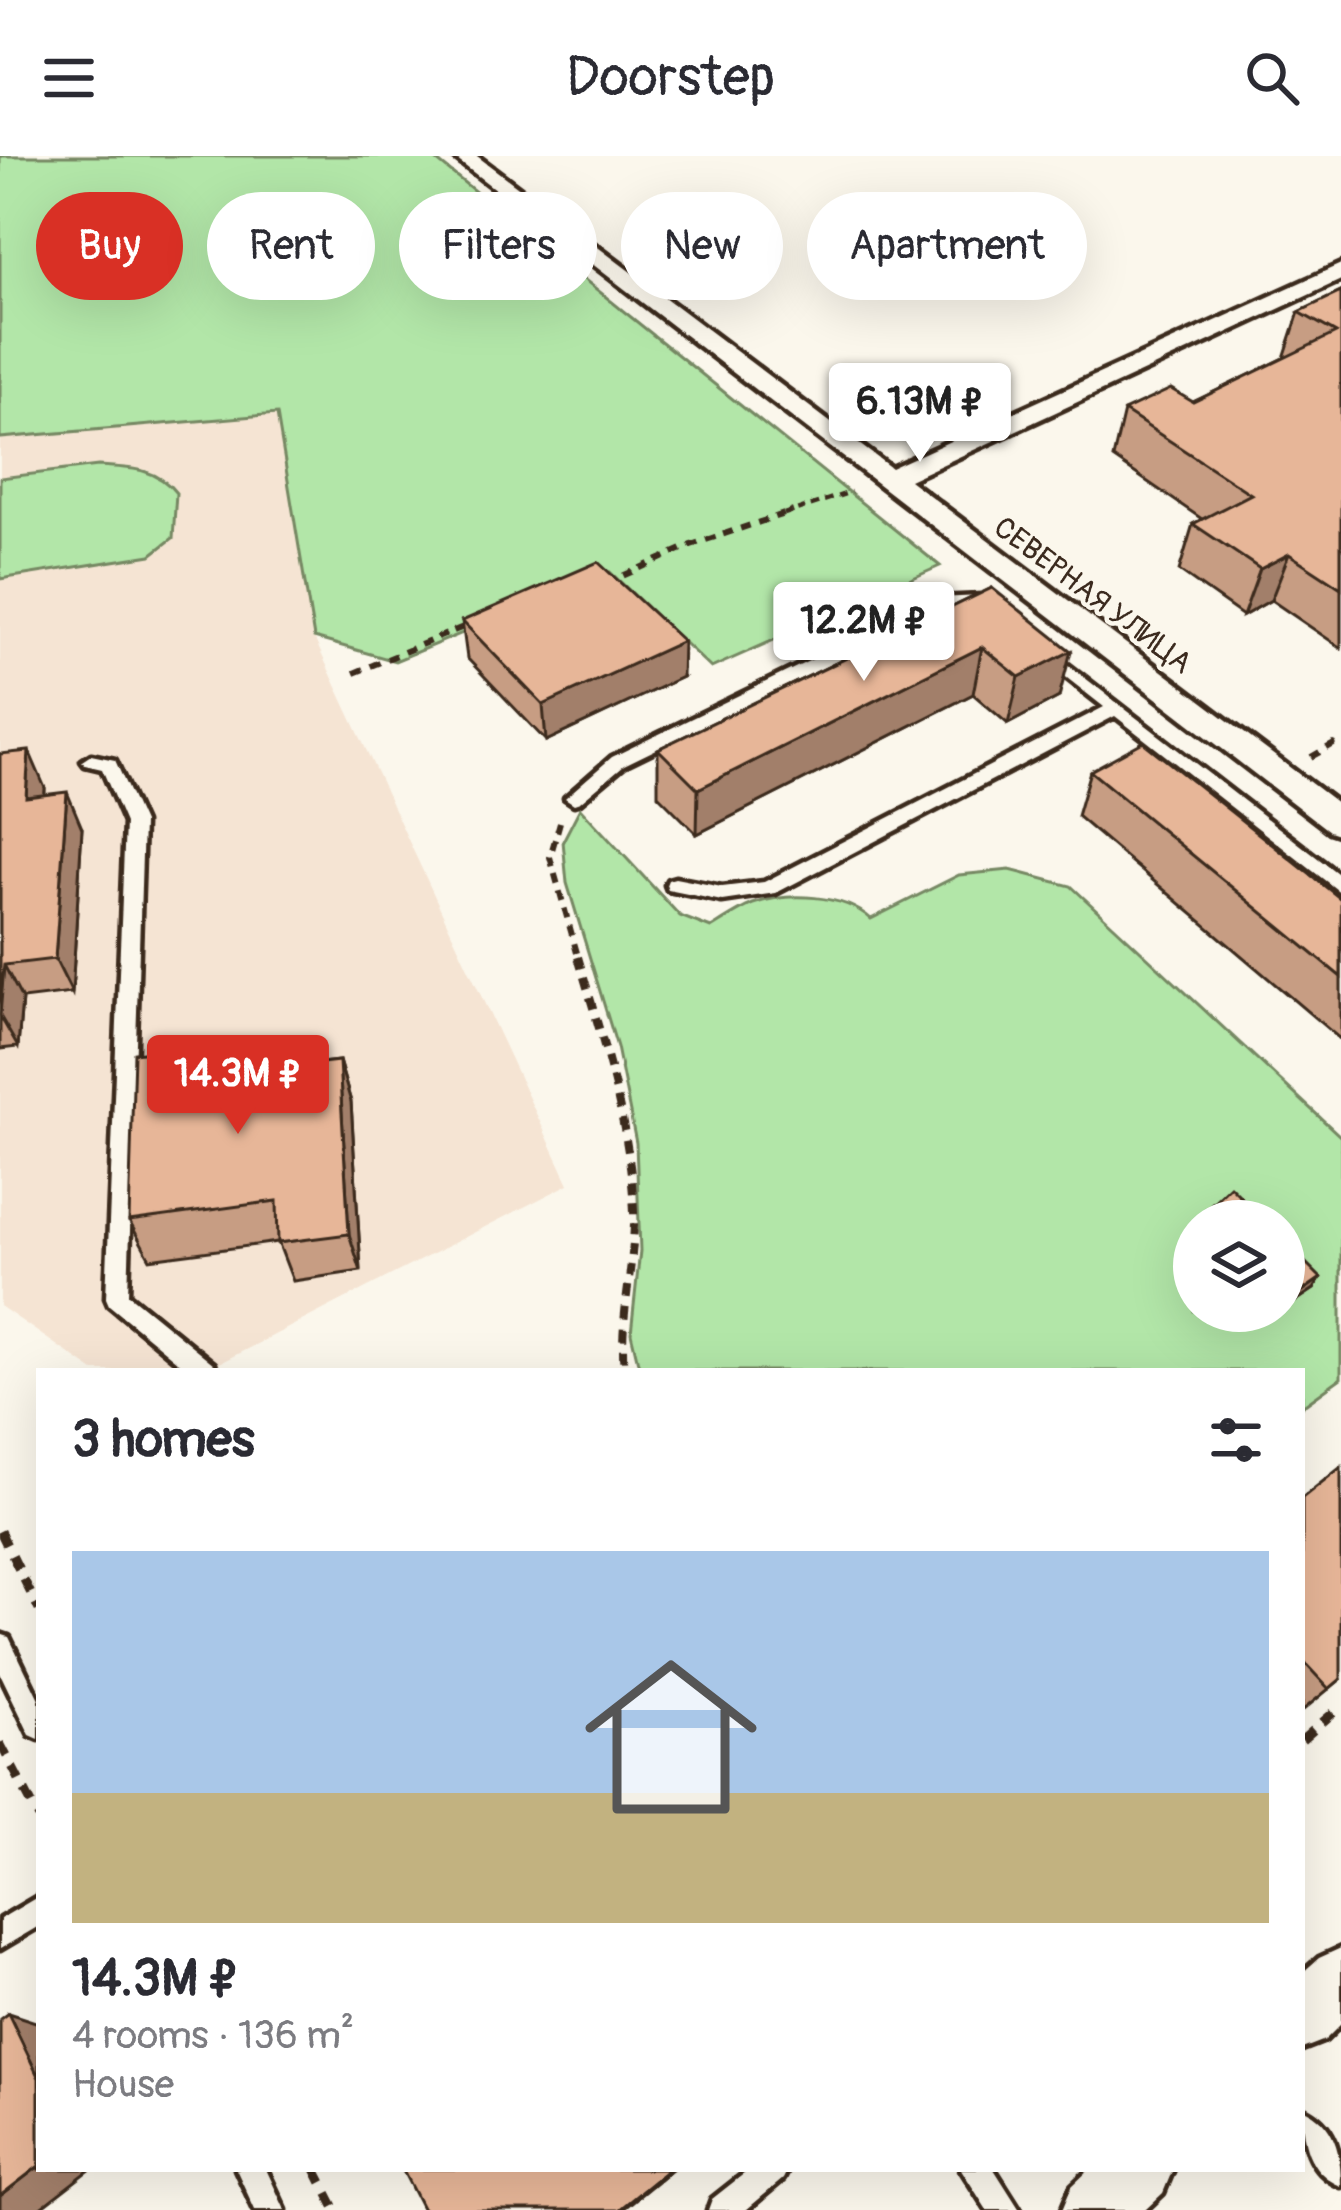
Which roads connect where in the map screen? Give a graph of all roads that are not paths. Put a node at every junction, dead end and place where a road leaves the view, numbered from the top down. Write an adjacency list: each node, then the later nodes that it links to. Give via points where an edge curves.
1 (463, 156): 3 (street, СЕВЕРНАЯ УЛИЦА)
2 (1341, 271): 3 (street)
3 (887, 480): 9 (street, СЕВЕРНАЯ УЛИЦА)
4 (999, 615): 8 (lane, via 982,601 944,602 618,761)
5 (1032, 642): 6 (lane)
6 (1115, 709): 10 (lane, via 770,888 723,896); 11 (lane)
7 (91, 761): 12 (lane, via 109,764 134,823 117,1298)
8 (574, 798)
9 (1338, 816)
10 (675, 885)
11 (1341, 886)
12 (202, 1368)
13 (0, 1646): 14 (lane)
14 (36, 1720)
15 (36, 1912): 16 (lane)
16 (0, 1935)
17 (1341, 1981): 18 (street)
18 (1305, 2014)
19 (1305, 2126): 20 (lane)
20 (1341, 2171)
21 (252, 2172): 25 (lane)
22 (768, 2172): 26 (lane)
23 (978, 2172): 27 (lane)
24 (1136, 2172): 28 (street)
25 (270, 2210)
26 (723, 2210)
27 (1005, 2210)
28 (1096, 2210)

